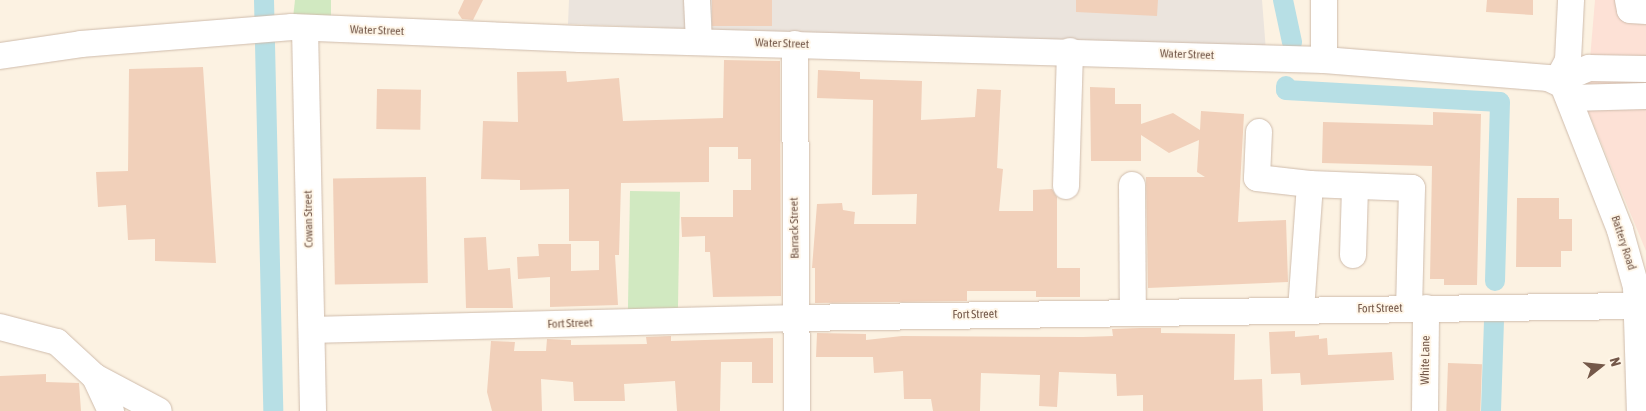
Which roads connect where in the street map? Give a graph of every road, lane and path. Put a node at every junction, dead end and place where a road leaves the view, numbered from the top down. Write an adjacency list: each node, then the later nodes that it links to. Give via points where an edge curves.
1 (697, 0): 7 (street)
2 (1324, 0): 11 (street)
3 (1571, 0): 13 (street)
4 (1628, 0): 5 (street, via 1630,10)
5 (1646, 11)
6 (299, 28): 7 (street, Water Street); 10 (street, Water Street, via 81,44); 27 (street, Cowan Street)
7 (700, 42): 8 (street, Water Street)
8 (795, 44): 9 (street, Water Street); 25 (street, Barrack Street)
9 (1070, 51): 11 (street, Water Street); 18 (street)
10 (0, 56)
11 (1324, 60): 13 (street, Water Street, via 1445,68)
12 (1646, 69): 13 (street, via 1589,68 1570,76)
13 (1563, 88): 14 (street, Water Street); 21 (street, Battery Road, via 1626,248)
14 (1646, 96)
15 (1259, 132): 16 (street, via 1257,178)
16 (1310, 184): 19 (street); 23 (street)
17 (1132, 185): 24 (street)
18 (1066, 186)
19 (1355, 186): 20 (street); 22 (street, White Lane, via 1412,188)
20 (1353, 255)
21 (1638, 306): 22 (street, Fort Street); 34 (street, Battery Road)
22 (1417, 308): 23 (street, Fort Street); 33 (street, White Lane)
23 (1301, 310): 24 (street, Fort Street)
24 (1133, 313): 25 (street, Fort Street)
25 (796, 318): 27 (street, Fort Street); 32 (street, Barrack Street)
26 (0, 327): 28 (street, via 57,342)
27 (312, 330): 31 (street, Cowan Street)
28 (95, 377): 29 (street); 30 (street)
29 (111, 411)
30 (159, 411)
31 (313, 411)
32 (797, 411)
33 (1425, 411)
34 (1640, 411)

